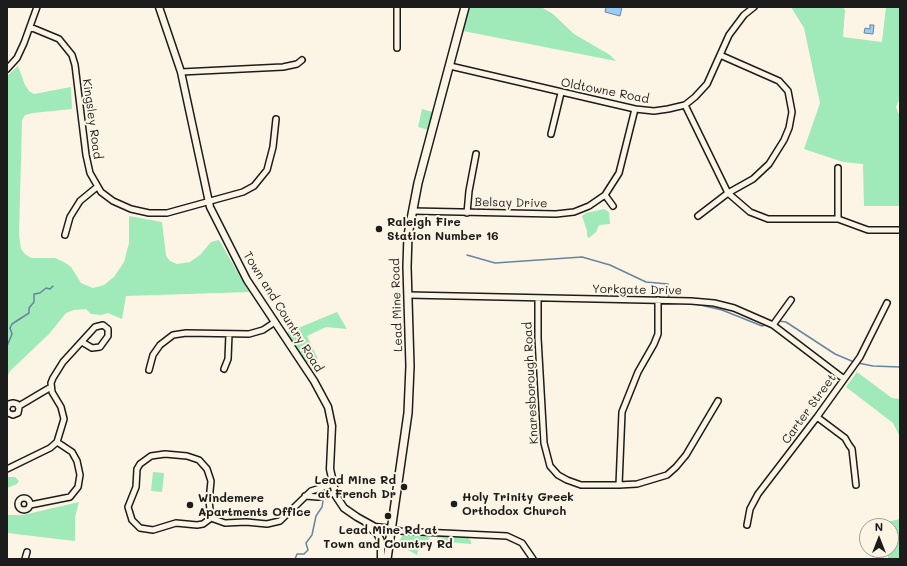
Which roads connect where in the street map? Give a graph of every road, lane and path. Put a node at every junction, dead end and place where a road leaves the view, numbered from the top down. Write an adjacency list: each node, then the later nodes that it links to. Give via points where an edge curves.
1 (37, 7): 6 (street)
2 (159, 7): 12 (street, Town and Country Road)
3 (397, 7): 7 (street)
4 (465, 7): 10 (main road, Lead Mine Road)
5 (754, 7): 8 (street, Oldtowne Road, via 736,25)
6 (30, 27): 11 (street, via 17,58); 20 (street, Kingsley Road, via 59,39 72,55 86,155 90,173)
7 (397, 48)
8 (720, 55): 14 (street, Oldtowne Road, via 707,84); 21 (street, via 779,81 788,91 792,112 784,140 769,164 753,179)
9 (302, 60): 12 (street, via 297,64 283,67)
10 (450, 66): 13 (street, Oldtowne Road); 25 (main road, Lead Mine Road)
11 (7, 70)
12 (181, 72): 23 (street, Town and Country Road)
13 (561, 93): 15 (street, Oldtowne Road); 17 (street)
14 (684, 105): 15 (street, Oldtowne Road, via 654,111); 21 (street)
15 (635, 109): 22 (street, Belsay Drive, via 619,173)
16 (276, 119): 23 (street, Kingsley Road, via 271,160 261,178 244,192)
17 (551, 134)
18 (476, 154): 26 (street)
19 (838, 168): 28 (street)
20 (97, 186): 23 (street, Kingsley Road, via 113,201 149,213 168,213); 30 (street, via 80,201 70,217)
21 (728, 193): 27 (street); 28 (street, via 750,212 768,219)
22 (605, 195): 24 (street); 26 (street, Belsay Drive, via 574,212)
23 (208, 202): 36 (street, Town and Country Road, via 247,280)
24 (613, 206)
25 (412, 211): 26 (street, Belsay Drive); 31 (main road, Lead Mine Road, via 406,251)
26 (467, 213)
27 (698, 216)
28 (838, 219): 29 (street, via 868,230)
29 (900, 230)
30 (65, 235)
31 (408, 294): 32 (street, Yorkgate Drive); 59 (main road, Lead Mine Road, via 408,413)
32 (538, 299): 33 (street, Yorkgate Drive); 51 (street, Knaresborough Road, via 541,406 544,443 550,466 567,480 581,485)
33 (658, 300): 37 (street, Yorkgate Drive, via 714,303 734,308); 51 (street, via 658,334 638,372 622,412)
34 (791, 300): 37 (street)
35 (887, 303): 42 (street, Carter Street, via 872,336)
36 (274, 322): 38 (street, via 256,333); 50 (street, Town and Country Road, via 328,407 332,426 330,460)
37 (773, 325): 42 (street, Yorkgate Drive)
38 (229, 334): 40 (street, via 228,359); 41 (street, via 173,335 160,346)
39 (82, 342): 39 (street, via 95,327 103,325 108,329 108,336 100,347 92,348); 43 (street, via 59,367)
40 (224, 369)
41 (148, 370)
42 (844, 379): 47 (street, Carter Street)
43 (51, 387): 45 (street); 48 (street, via 64,419)
44 (718, 401): 51 (street, Knaresborough Road, via 676,467 654,480)
45 (19, 406): 46 (street, via 11,403); 46 (street, via 19,411 15,414 10,414)
46 (7, 409)
47 (817, 417): 52 (street, via 850,444); 58 (street, Carter Street, via 758,494 750,509)
48 (57, 442): 49 (street); 55 (street, via 72,452 77,461 80,475 78,487 70,497)
49 (7, 469)
50 (333, 484): 53 (street, Town and Country Road); 54 (street, via 311,491)
51 (619, 485)
52 (856, 485)
53 (335, 493): 54 (street, via 318,497); 56 (street, Town and Country Road, via 344,508)
54 (305, 496): 57 (street, via 285,518 274,523 225,523)
55 (30, 505)
56 (357, 517): 59 (street, Town and Country Road, via 375,527); 62 (street, via 377,533 381,541)
57 (211, 518): 57 (street, via 211,481 207,469 199,460 165,454 151,456 140,464 137,469 136,487 128,507 132,520 140,528 152,530 176,523 197,525)
58 (747, 525)
59 (392, 529): 63 (main road, Lead Mine Road); 64 (street, via 507,536 522,543)
60 (27, 552): 61 (street)
61 (25, 559)
62 (381, 559)
63 (387, 559)
64 (533, 559)

